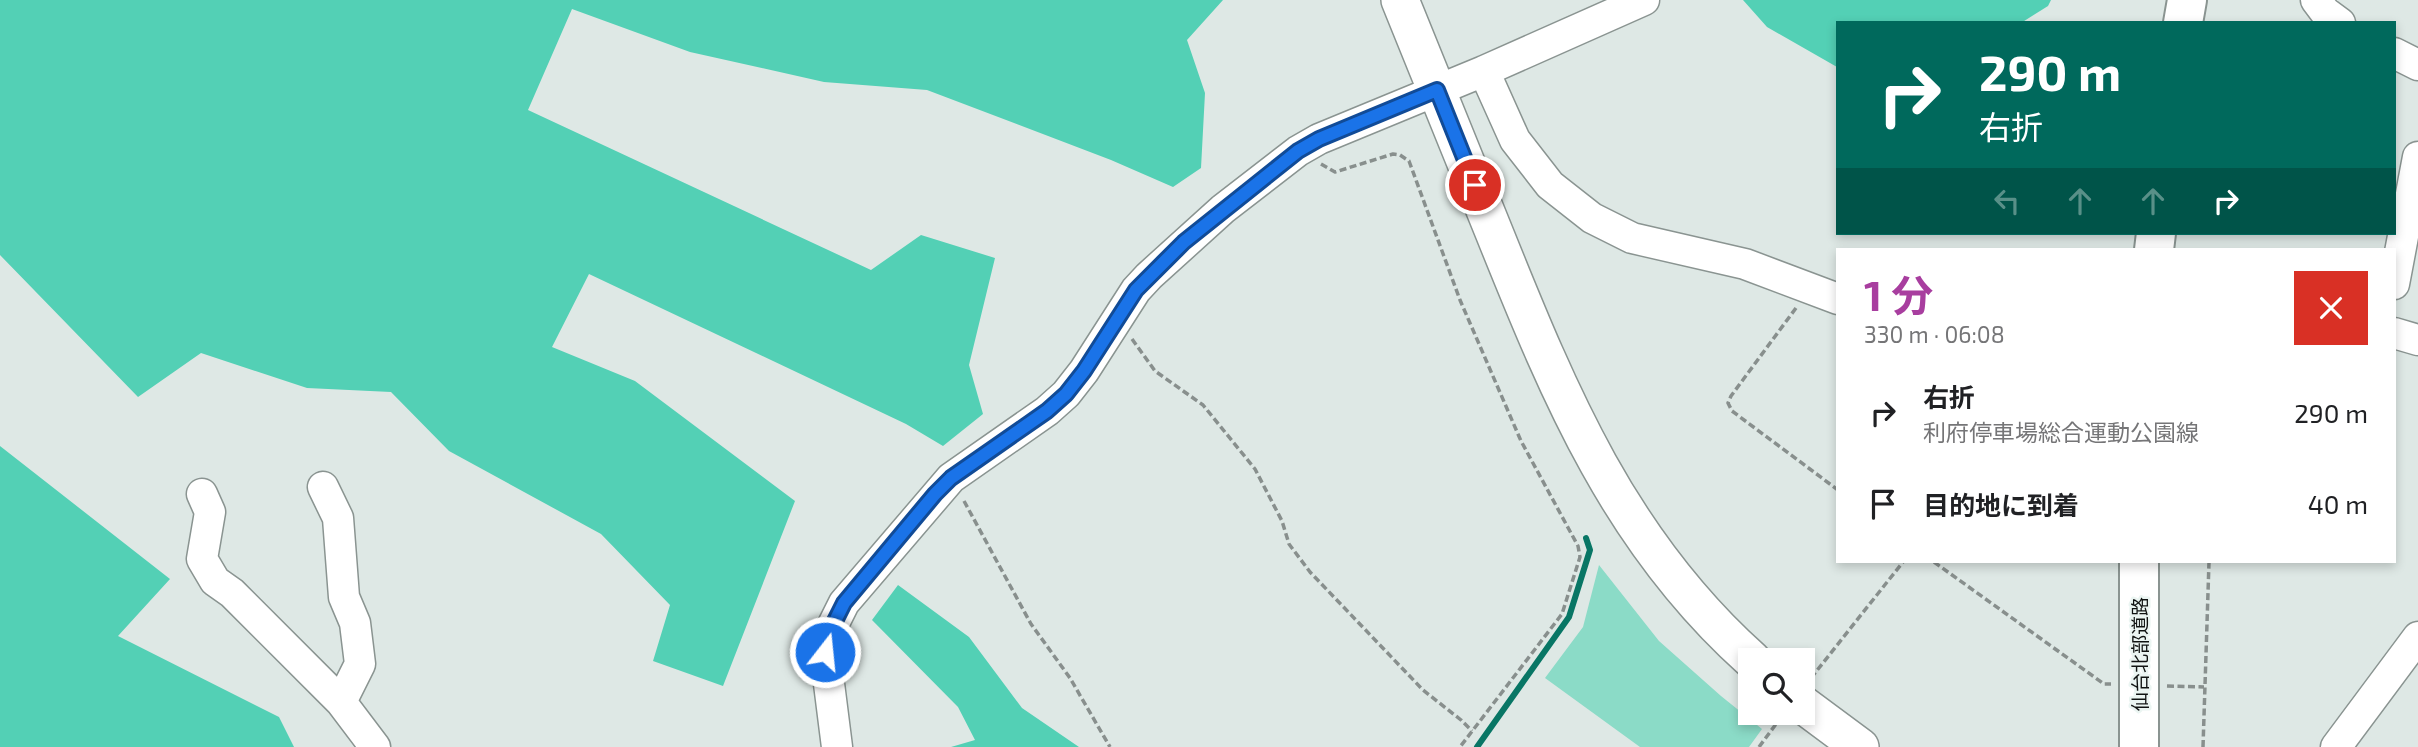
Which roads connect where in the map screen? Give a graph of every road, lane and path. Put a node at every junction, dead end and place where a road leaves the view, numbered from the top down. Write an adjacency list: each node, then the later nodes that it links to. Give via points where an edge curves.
1 (1400, 0): 10 (main road)
2 (1644, 0): 9 (street)
3 (2187, 0): 5 (highway)
4 (2316, 0): 6 (street)
5 (2183, 21)
6 (2337, 21)
7 (2396, 54): 8 (street)
8 (2418, 65)
9 (1484, 71): 10 (street); 14 (street, via 1515,140 1550,185 1592,218 1632,238 1745,264)
10 (1437, 90): 11 (street); 27 (main road, via 1542,352 1605,479 1686,592)
11 (1298, 151): 15 (street, via 1184,242 1136,290); 35 (path, via 1335,172 1393,154 1409,161 1460,300 1521,441 1578,546 1580,556 1562,614)
12 (2418, 157): 13 (street)
13 (2396, 273)
14 (1824, 293): 20 (path, via 1728,404)
15 (1114, 322): 18 (street, via 1066,394); 35 (path, via 1136,342 1155,371 1203,405 1255,468 1289,544 1310,572 1423,690)
16 (2396, 334): 17 (street)
17 (2418, 340)
18 (951, 478): 37 (street, via 862,581 827,637); 38 (path, via 1031,624 1070,678)
19 (323, 487): 32 (street, via 338,518 344,597 355,623 360,664)
20 (1836, 489)
21 (202, 494): 32 (street, via 210,512 202,559 215,581)
22 (1902, 563): 28 (path)
23 (1935, 563): 29 (path, via 2104,684)
24 (2139, 563): 42 (highway, 仙台北部道路, bridge)
25 (2208, 563): 31 (path)
26 (2418, 637): 44 (street)
27 (1739, 648)
28 (1815, 677)
29 (2116, 684)
30 (2166, 686): 31 (path)
31 (2204, 687): 43 (path)
32 (341, 702): 36 (street)
33 (1815, 714): 41 (main road)
34 (1777, 725): 40 (path)
35 (1472, 731): 39 (path)
36 (375, 747)
37 (837, 747)
38 (1110, 747)
39 (1460, 747)
40 (1759, 747)
41 (1860, 747)
42 (2139, 747)
43 (2203, 747)
44 (2336, 747)

